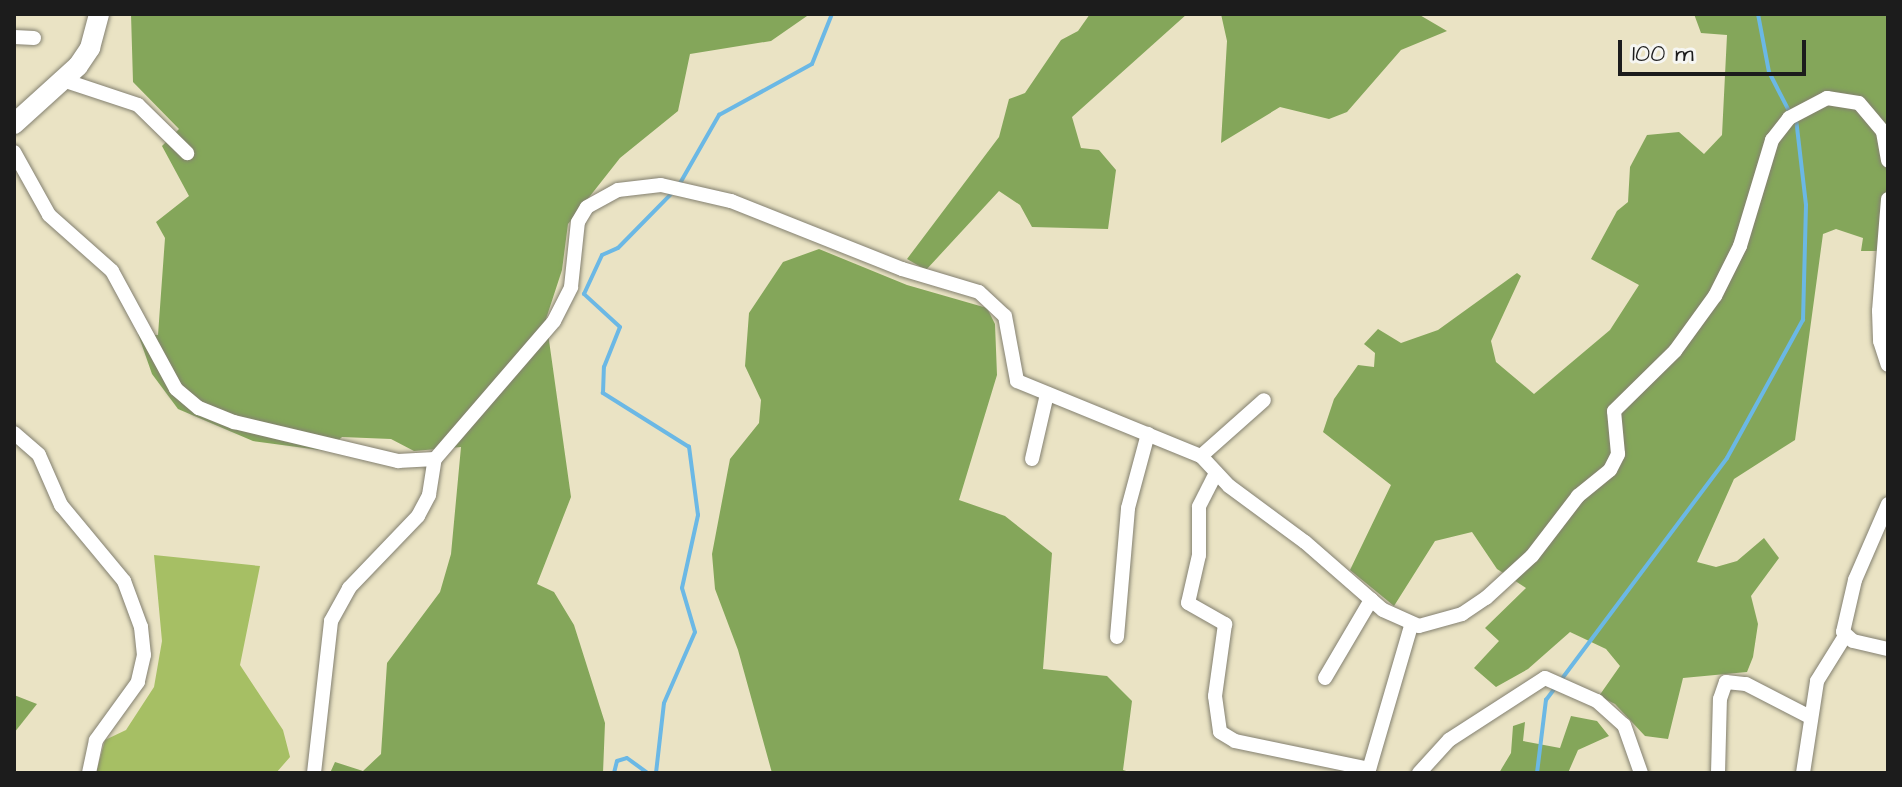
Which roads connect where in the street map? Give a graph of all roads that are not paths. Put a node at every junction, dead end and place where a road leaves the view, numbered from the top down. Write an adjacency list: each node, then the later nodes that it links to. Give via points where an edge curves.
1 (99, 14): 4 (street, via 85,56)
2 (14, 37): 3 (street)
3 (34, 38)
4 (63, 80): 5 (street); 7 (street, via 138,105)
5 (14, 124)
6 (14, 152): 16 (street, via 49,215 112,271 166,378 186,399 253,427 398,461)
7 (187, 153)
8 (1888, 161): 21 (street, via 1883,132 1859,103 1827,98 1795,113 1772,140 1740,246 1715,296 1675,351 1614,411 1618,454 1610,470 1578,496 1532,556 1486,598 1462,614)
9 (1888, 199): 10 (street, via 1879,311)
10 (1888, 365)
11 (1047, 394): 14 (street); 16 (street, via 1017,381 1005,316 979,292 902,269 731,201 661,185 618,190 587,207 576,232 571,287 554,321); 17 (street)
12 (1264, 400): 15 (street)
13 (14, 433): 29 (street, via 39,455 61,505 124,581 141,627 144,655 138,682 96,740)
14 (1148, 434): 15 (street); 23 (street, via 1128,508)
15 (1201, 456): 18 (street)
16 (435, 459): 30 (street, via 429,495 418,516 349,588 331,621)
17 (1032, 459)
18 (1216, 473): 20 (street); 27 (street, via 1199,507 1199,555 1188,603 1225,624 1215,696 1220,732 1235,741)
19 (1888, 504): 22 (street, via 1855,580)
20 (1371, 600): 21 (street); 25 (street)
21 (1411, 626): 27 (street)
22 (1845, 636): 24 (street); 26 (street, via 1817,681)
23 (1117, 637)
24 (1888, 649)
25 (1325, 678)
26 (1810, 717): 32 (street, via 1746,684 1726,682 1720,699); 33 (street)
27 (1368, 771)
28 (1422, 771): 31 (street, via 1449,740 1545,678 1597,701 1624,725)
29 (89, 773)
30 (314, 773)
31 (1641, 773)
32 (1718, 773)
33 (1803, 773)

